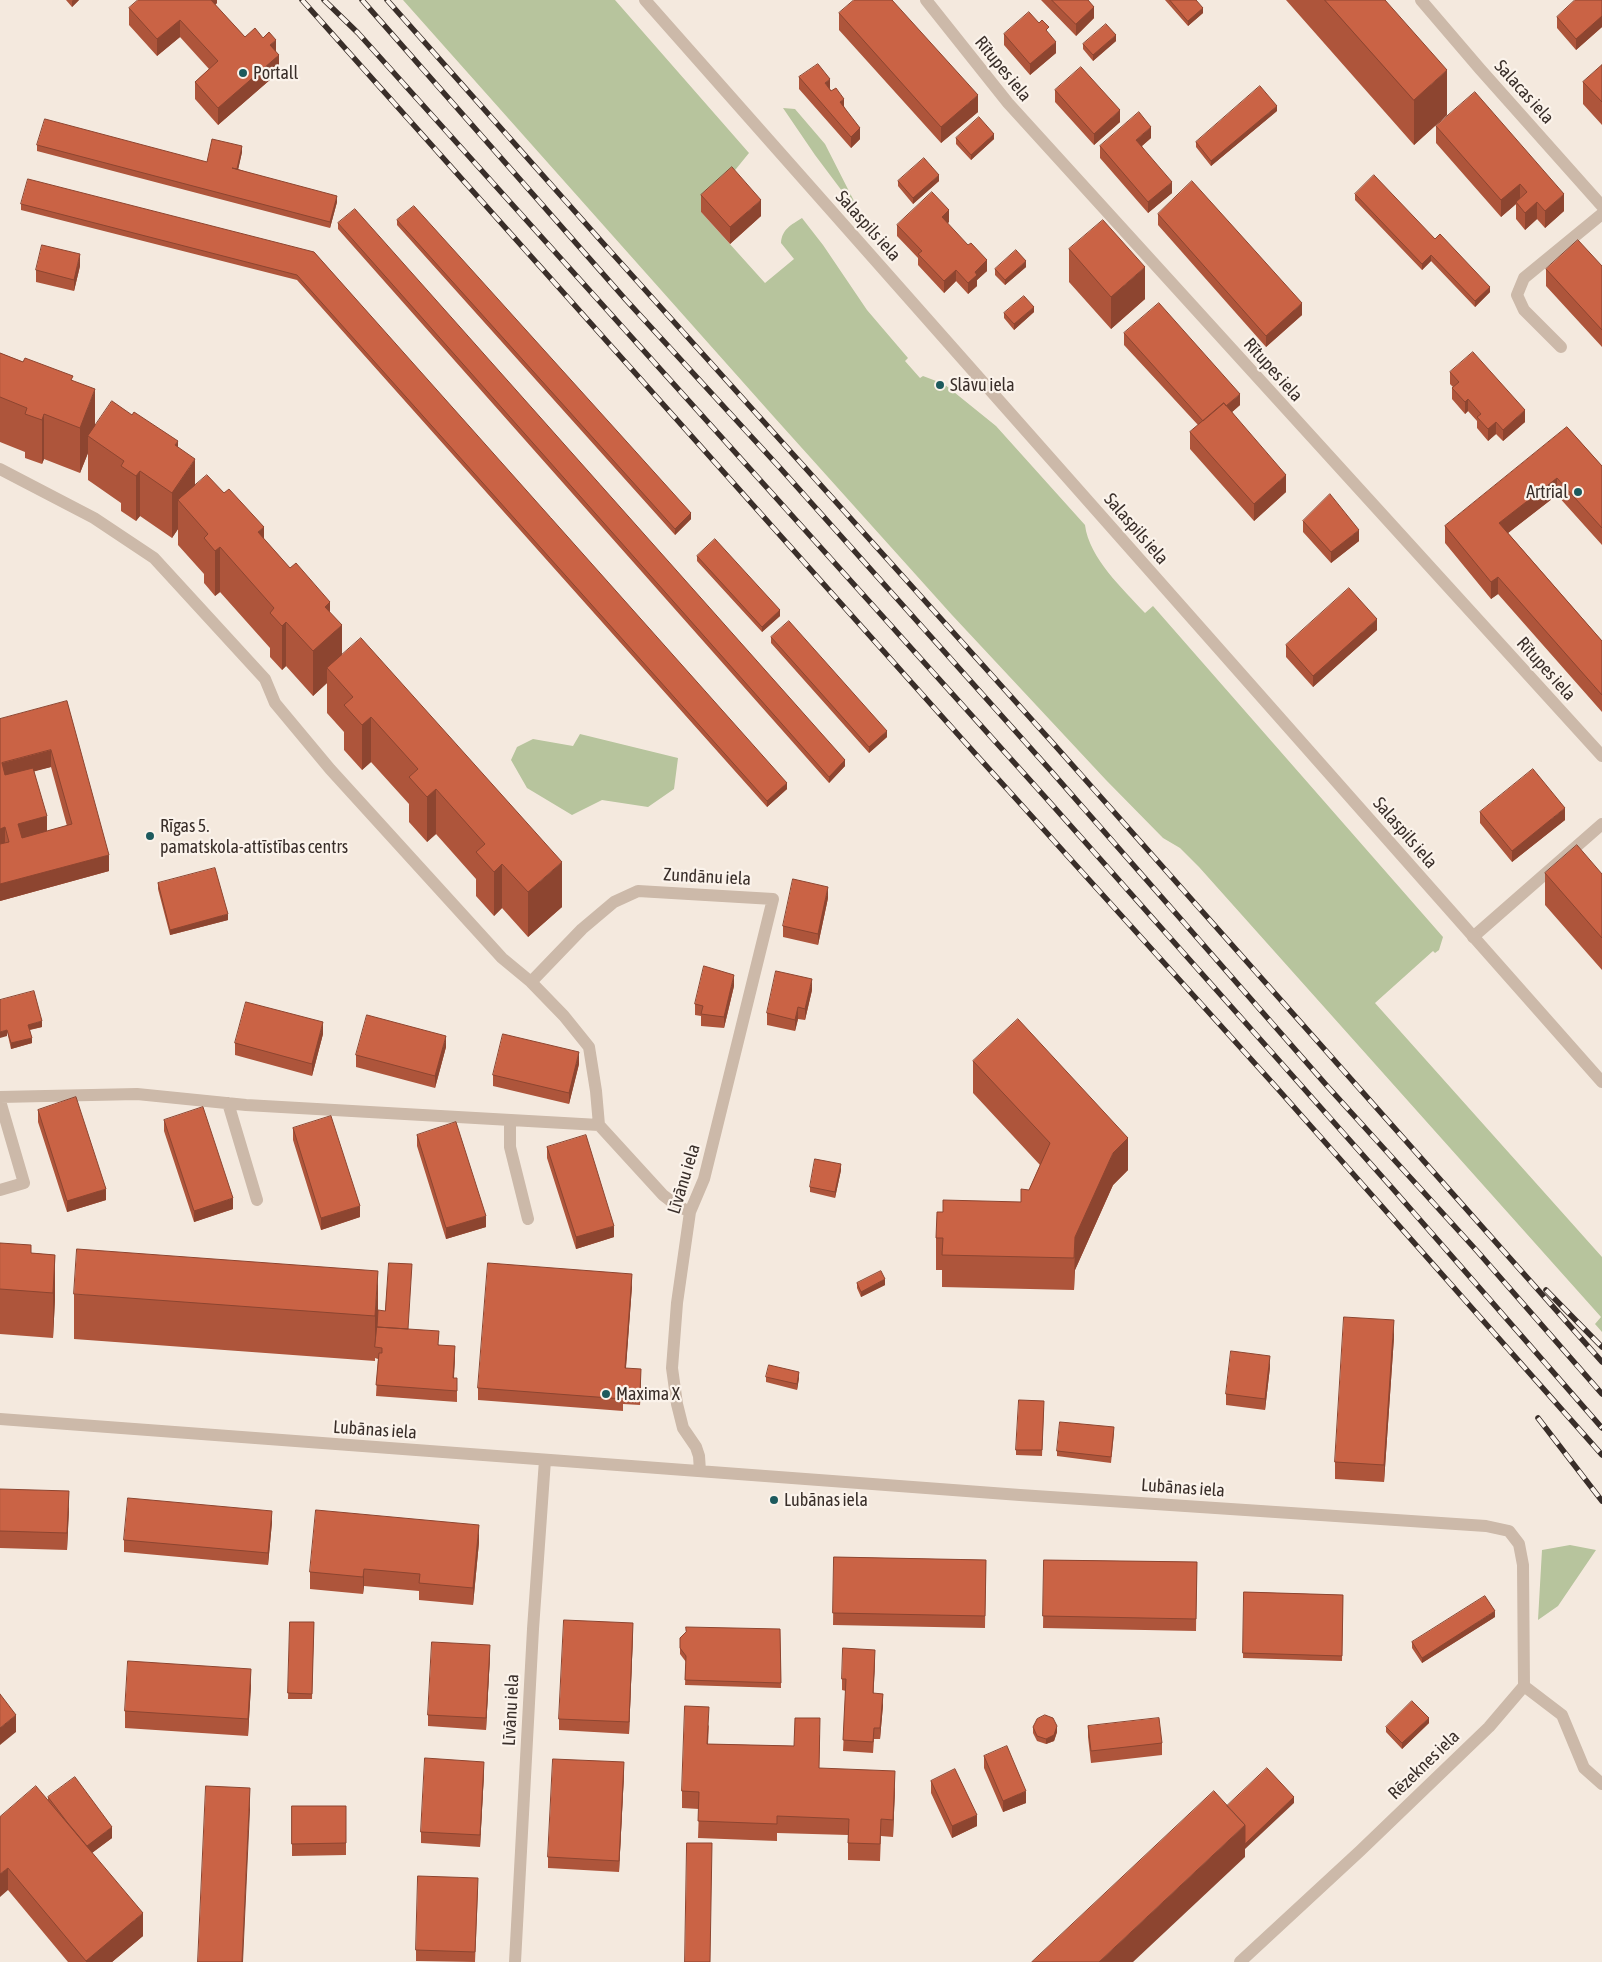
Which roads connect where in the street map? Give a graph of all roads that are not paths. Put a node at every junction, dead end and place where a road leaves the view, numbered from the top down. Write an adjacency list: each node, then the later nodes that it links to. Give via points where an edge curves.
1 (644, 0): 11 (street, Salaspils iela)
2 (926, 0): 8 (street, Rītupes iela, via 1008,103)
3 (1422, 0): 4 (street, Salacas iela)
4 (1602, 206)
5 (1602, 214): 6 (street, via 1524,278 1517,295 1524,310)
6 (1561, 347)
7 (0, 469): 12 (street, via 94,518 154,558 264,679 275,703 330,769 502,958)
8 (1602, 756)
9 (1602, 824): 11 (street)
10 (774, 898): 12 (street, Zundānu iela, via 638,891 614,902 588,924); 21 (street, Līvānu iela, via 704,1179)
11 (1473, 937): 13 (street, Salaspils iela)
12 (531, 982): 18 (street, via 589,1047)
13 (1602, 1082)
14 (0, 1097): 16 (street, via 137,1094)
15 (0, 1101): 19 (street, via 24,1183)
16 (228, 1103): 17 (street); 20 (street)
17 (510, 1121): 18 (street); 22 (street, via 510,1147)
18 (599, 1125): 21 (street, via 663,1195)
19 (0, 1190)
20 (257, 1200)
21 (690, 1212): 25 (street, Līvānu iela, via 672,1368 683,1428 700,1456)
22 (528, 1218)
23 (0, 1419): 24 (street, Lubānas iela)
24 (545, 1460): 25 (street, Lubānas iela); 28 (street, Līvānu iela)
25 (700, 1471): 26 (street, Lubānas iela, via 1486,1526 1509,1531 1519,1544 1523,1566)
26 (1524, 1686): 27 (street, via 1562,1715 1584,1768); 29 (street, Rēzeknes iela, via 1489,1727)
27 (1602, 1784)
28 (515, 1962)
29 (1240, 1962)

